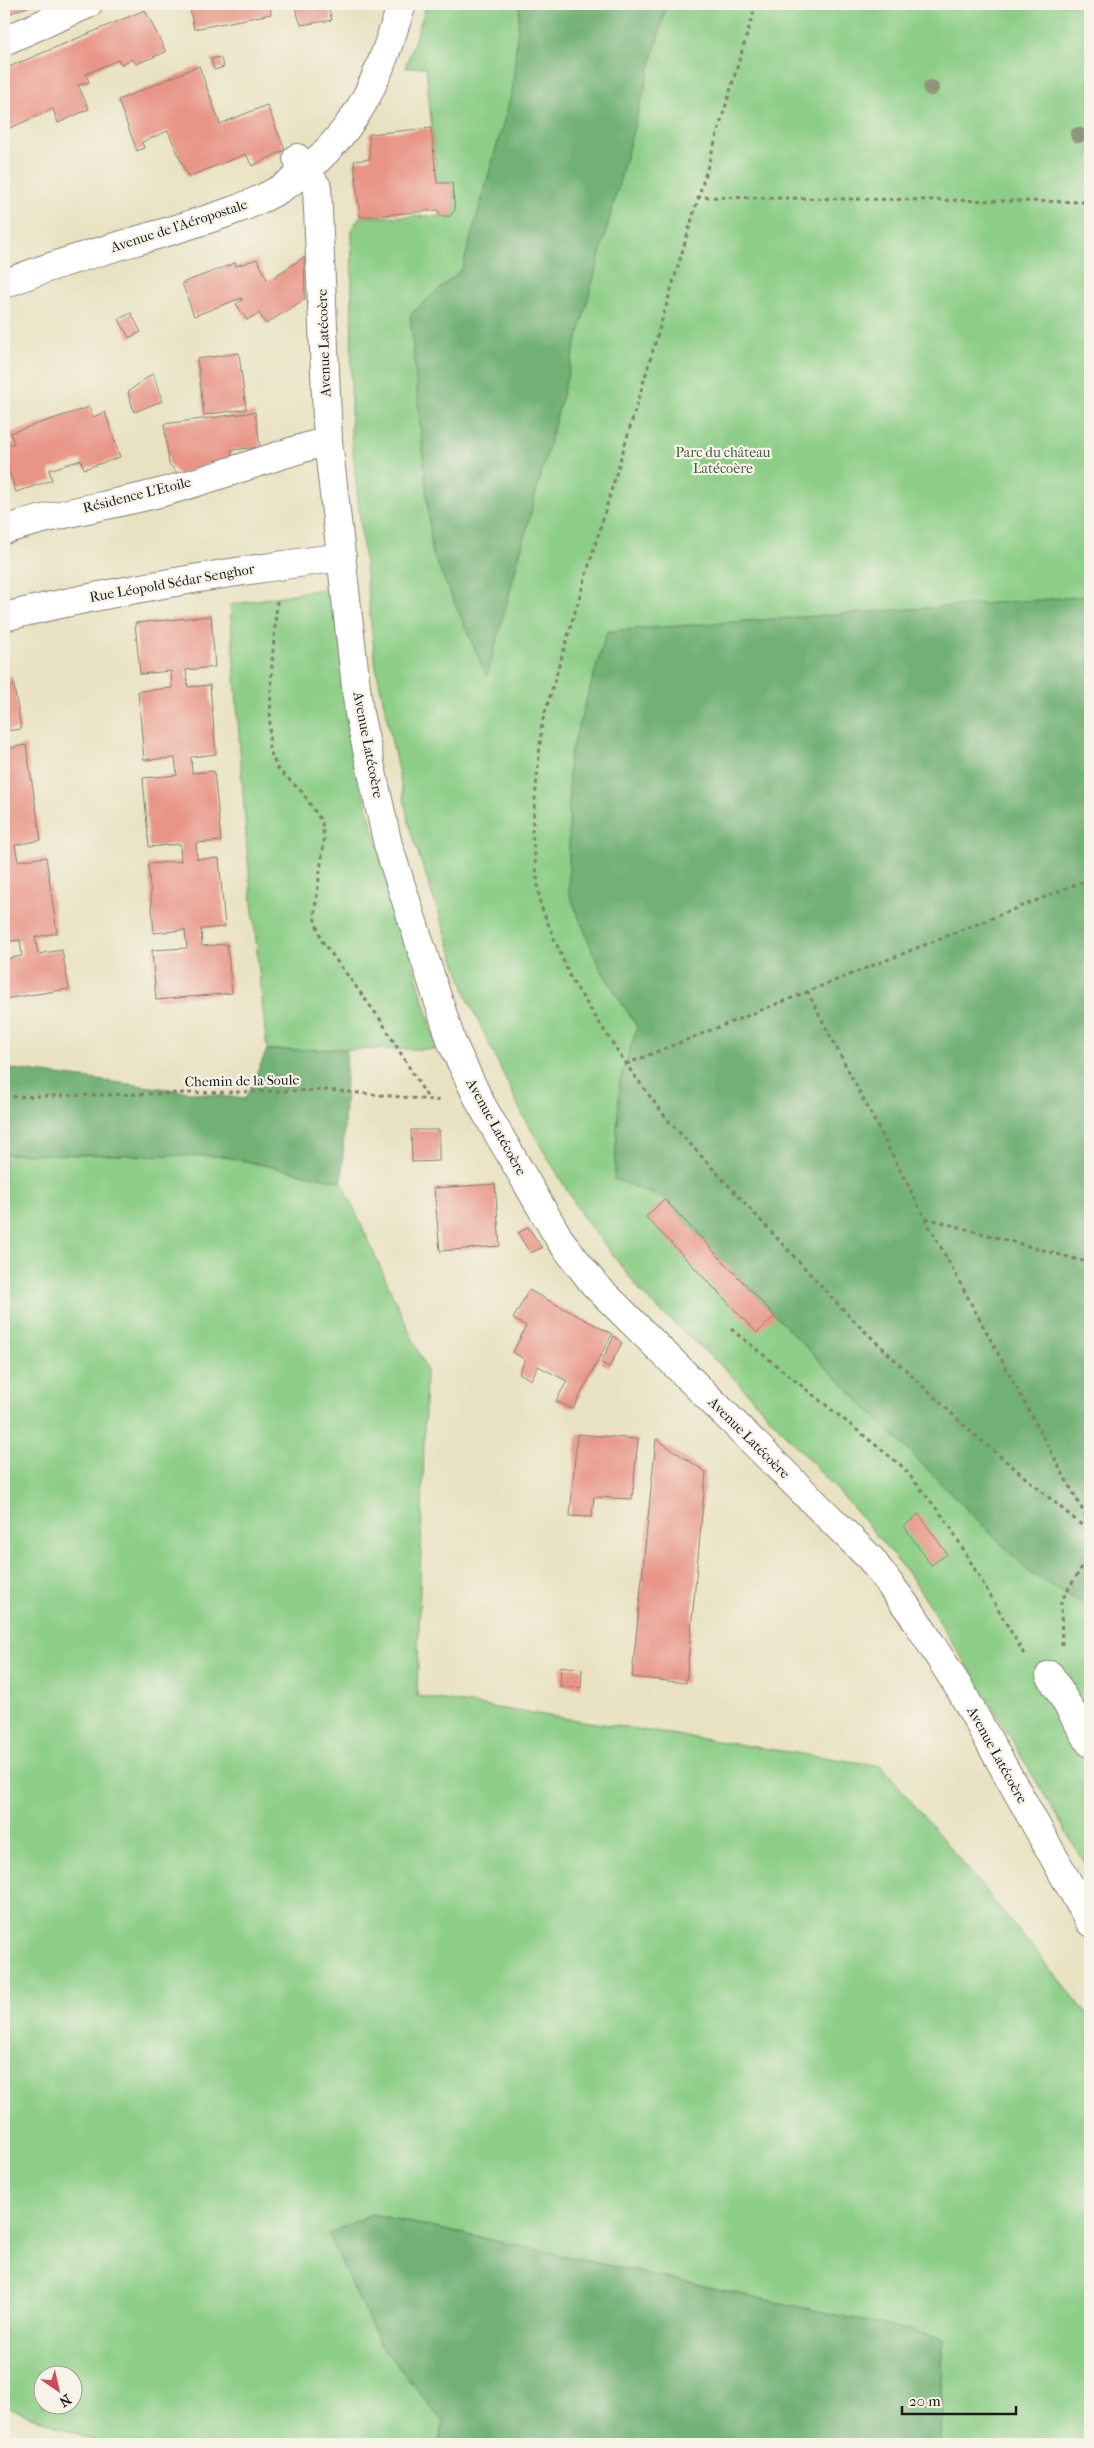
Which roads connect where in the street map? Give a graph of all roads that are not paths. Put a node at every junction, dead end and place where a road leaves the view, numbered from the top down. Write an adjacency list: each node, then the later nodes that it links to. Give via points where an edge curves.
1 (88, 4): 3 (street)
2 (402, 4): 4 (street, Avenue de l'Aéropostale, via 389,45 363,103 331,147)
3 (4, 41)
4 (302, 164): 5 (street, Avenue de l'Aéropostale, via 280,189 246,206 44,268); 6 (street, Avenue Latécoère, via 317,186)
5 (4, 284)
6 (328, 441): 7 (street, Résidence L'Etoile, via 163,492 42,517); 8 (street, Avenue Latécoère)
7 (4, 530)
8 (342, 556): 9 (street, Rue Léopold Sédar Senghor, via 76,599); 12 (street, Avenue Latécoère, via 359,713 388,845 452,1043 481,1104 560,1240 594,1284 871,1559 912,1614 961,1692)
9 (4, 617)
10 (1050, 1675): 11 (street)
11 (1090, 1743)
12 (1090, 1922)

